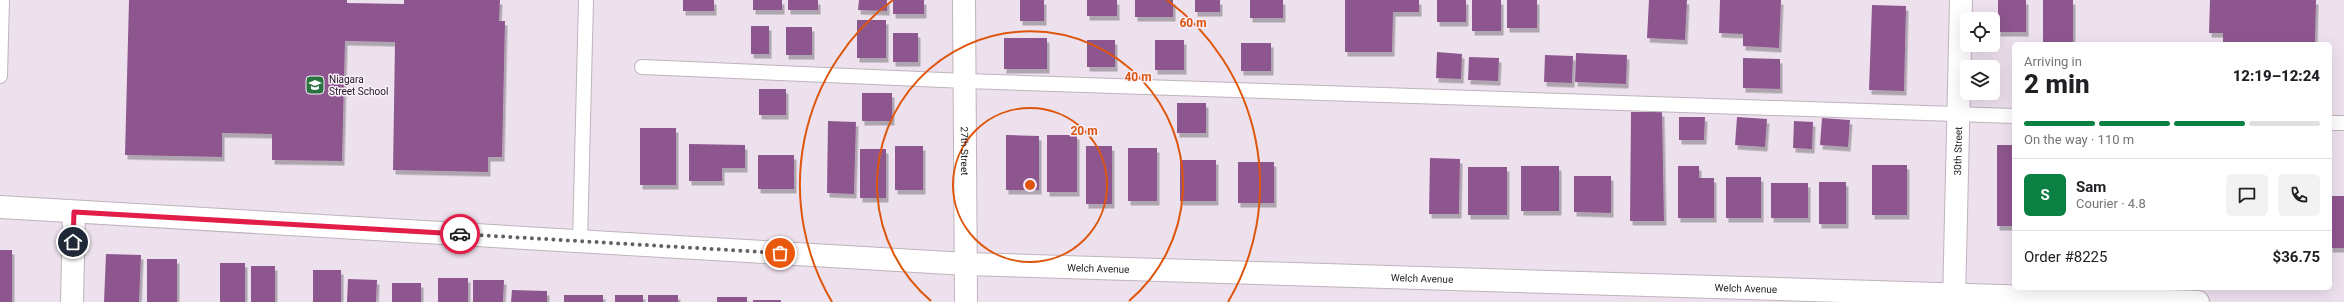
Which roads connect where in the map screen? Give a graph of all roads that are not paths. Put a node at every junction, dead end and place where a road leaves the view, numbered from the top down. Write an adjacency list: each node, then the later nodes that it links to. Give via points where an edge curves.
1 (2, 0): 6 (lane)
2 (586, 0): 14 (lane)
3 (964, 0): 7 (street, 27th Street)
4 (1960, 0): 8 (street, 30th Street)
5 (642, 67): 7 (lane)
6 (0, 76)
7 (966, 81): 8 (lane); 15 (street, 27th Street)
8 (1960, 115): 9 (lane); 16 (street, 30th Street)
9 (2012, 116)
10 (2332, 123): 11 (lane)
11 (2344, 123)
12 (0, 207): 13 (street, Welch Avenue)
13 (74, 212): 14 (street, Welch Avenue); 17 (street)
14 (580, 241): 15 (street, Welch Avenue)
15 (966, 264): 16 (street, Welch Avenue); 18 (street, 27th Street)
16 (1955, 298): 19 (street, Welch Avenue)
17 (72, 302)
18 (966, 302)
19 (2198, 302)

